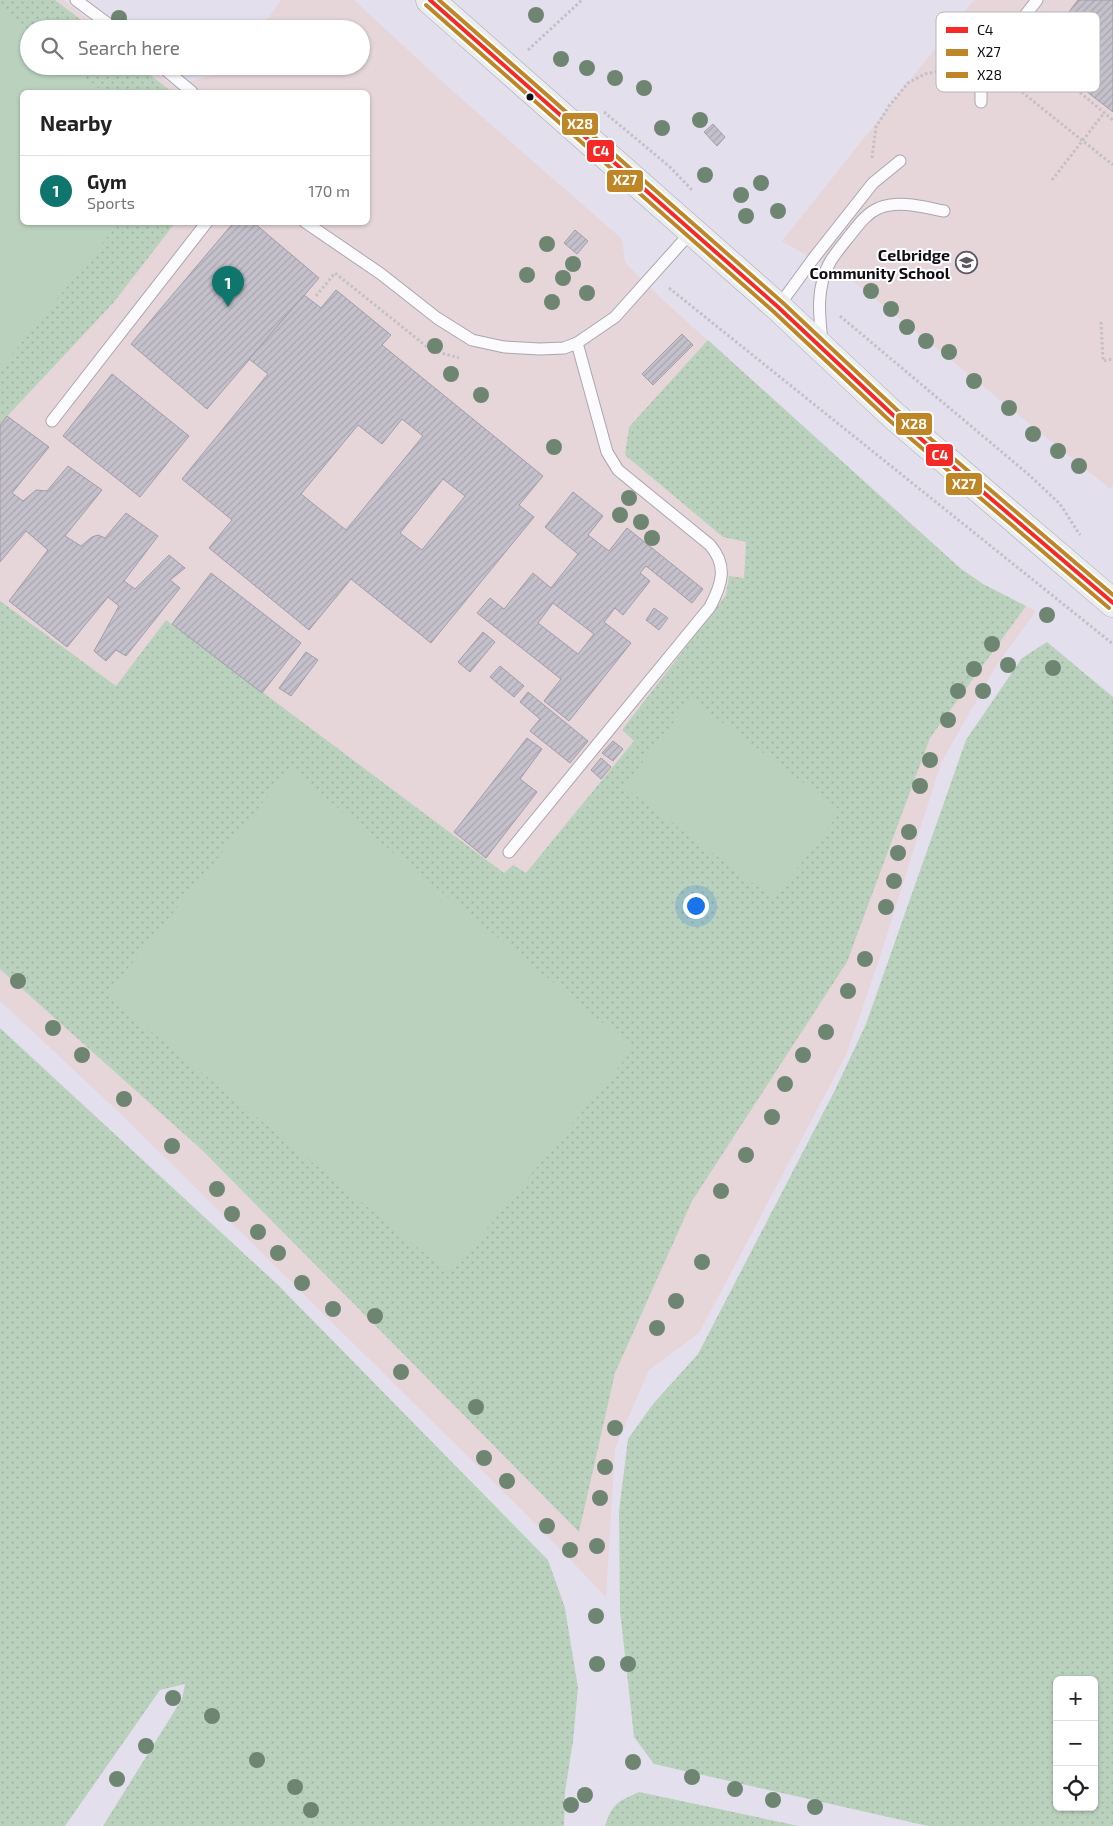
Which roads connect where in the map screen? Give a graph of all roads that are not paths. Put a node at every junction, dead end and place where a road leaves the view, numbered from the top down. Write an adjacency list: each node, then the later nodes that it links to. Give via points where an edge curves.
1 (76, 0): 5 (lane)
2 (430, 0): 14 (main road)
3 (1037, 0): 4 (lane)
4 (1028, 12)
5 (103, 20)
6 (172, 75): 7 (lane)
7 (190, 90)
8 (981, 92): 9 (lane)
9 (981, 102)
10 (900, 161): 15 (lane, via 868,190)
11 (944, 211): 17 (lane, via 912,204 892,205 878,208 866,216 830,262 823,278 819,315)
12 (204, 225): 18 (lane)
13 (309, 225): 16 (lane, via 472,340 504,347 540,349 564,348)
14 (692, 231): 15 (main road); 16 (lane, via 615,316)
15 (778, 307): 17 (main road)
16 (577, 343): 20 (lane, via 607,452 618,470 710,545 721,562 720,585 710,606)
17 (823, 349): 19 (main road, via 893,415)
18 (52, 420)
19 (1113, 604)
20 (509, 852)

